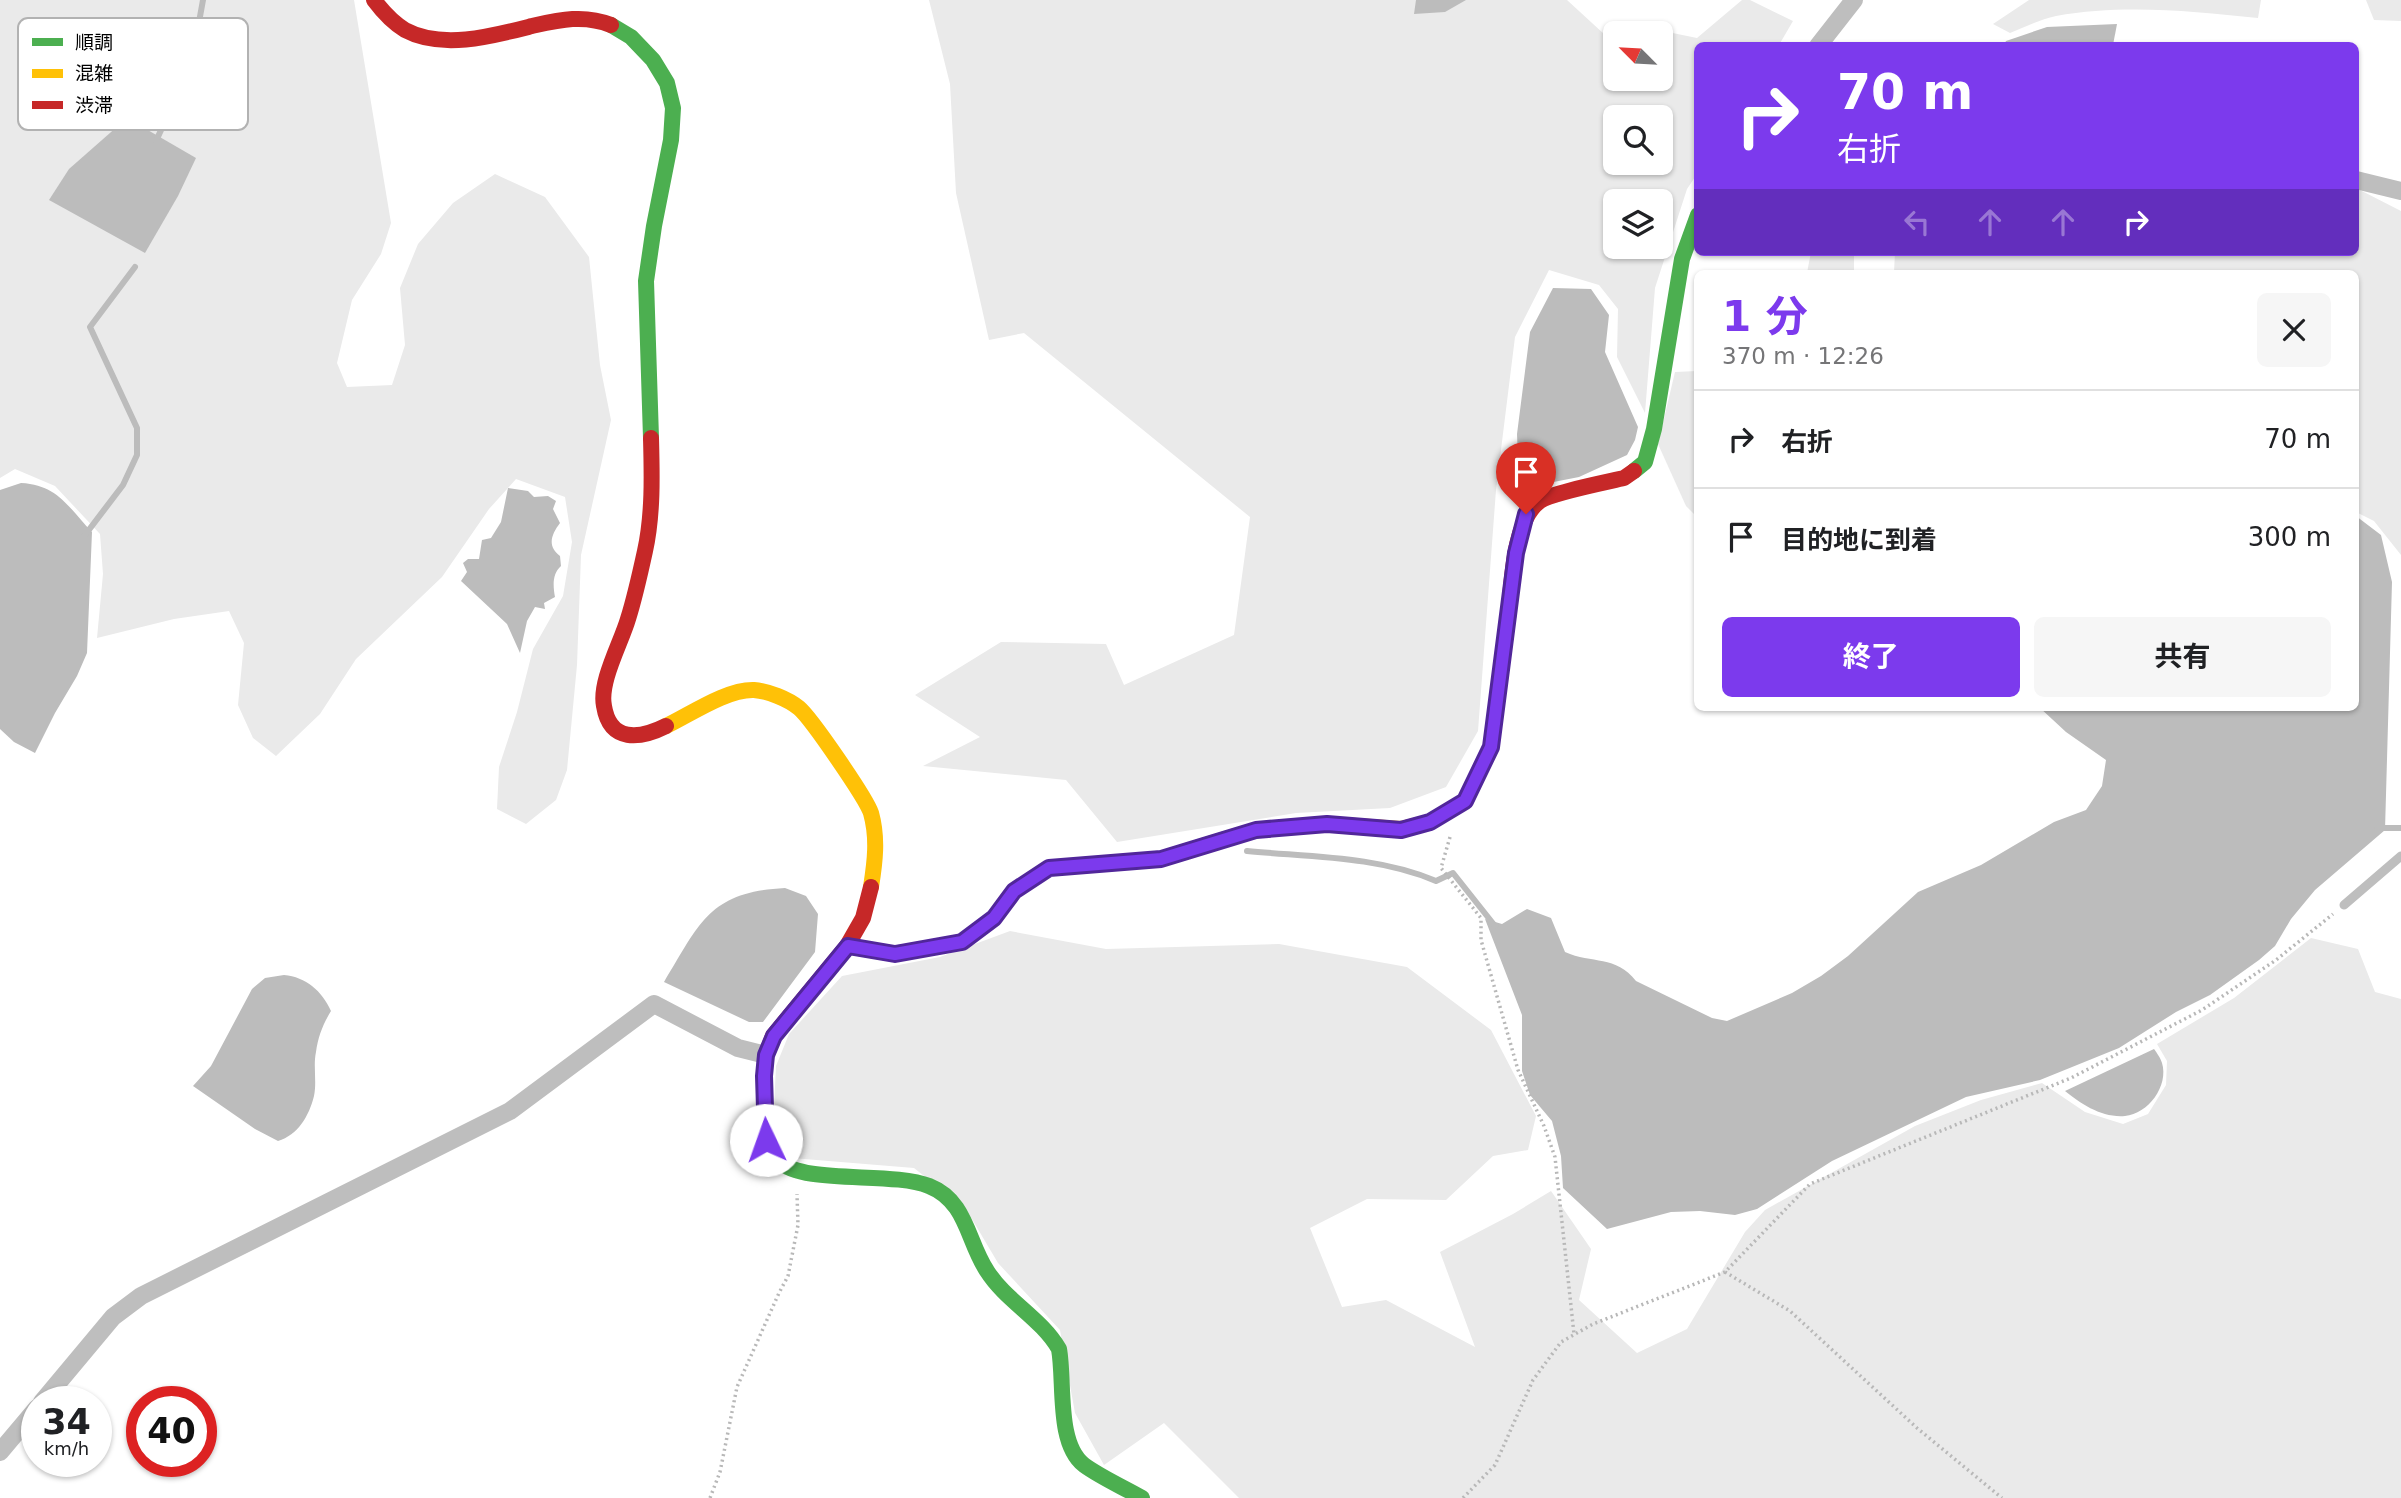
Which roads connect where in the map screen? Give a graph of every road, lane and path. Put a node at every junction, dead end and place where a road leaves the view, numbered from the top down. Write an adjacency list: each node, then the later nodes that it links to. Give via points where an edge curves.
1 (374, 0): 10 (street, via 383,16 400,29 424,37 482,37 568,18 592,19 616,26 636,41 655,61 668,85 673,109 671,139 646,281 652,484 646,548 603,704 608,720 619,732 635,737 732,694 755,690 798,707 870,810 876,858 863,918)
2 (1854, 0): 3 (street)
3 (1821, 42)
4 (2359, 181): 5 (street)
5 (2401, 191)
6 (1694, 226): 10 (street, via 1682,259 1645,462 1624,478 1542,499 1526,514 1516,553 1491,747 1465,801 1430,822 1401,830 1327,824 1256,830 1161,859 1049,868 1014,891 994,918 962,942 895,954)
7 (1452, 832): 14 (path, via 1441,868 1481,918 1481,940 1518,1070 1555,1157)
8 (2401, 856): 9 (lane)
9 (2344, 905): 13 (path, via 2276,960 2202,1010 2071,1078 1810,1184)
10 (848, 946): 11 (street, via 774,1036)
11 (766, 1055): 12 (street, via 766,1140 778,1161); 15 (street, via 738,1048 654,1004 510,1111 142,1296 113,1317)
12 (796, 1172): 18 (path, via 798,1225 788,1276 737,1387 720,1472); 19 (street, via 912,1180 947,1195 958,1206 986,1270 1059,1349 1066,1436 1072,1451 1083,1464)
13 (1726, 1272): 14 (path); 21 (path, via 1790,1311 1917,1428)
14 (1574, 1334): 20 (path, via 1561,1342 1533,1380 1495,1465)
15 (55, 1386)
16 (21, 1427): 17 (street)
17 (0, 1451)
18 (710, 1498)
19 (1142, 1498)
20 (1463, 1498)
21 (2002, 1498)

